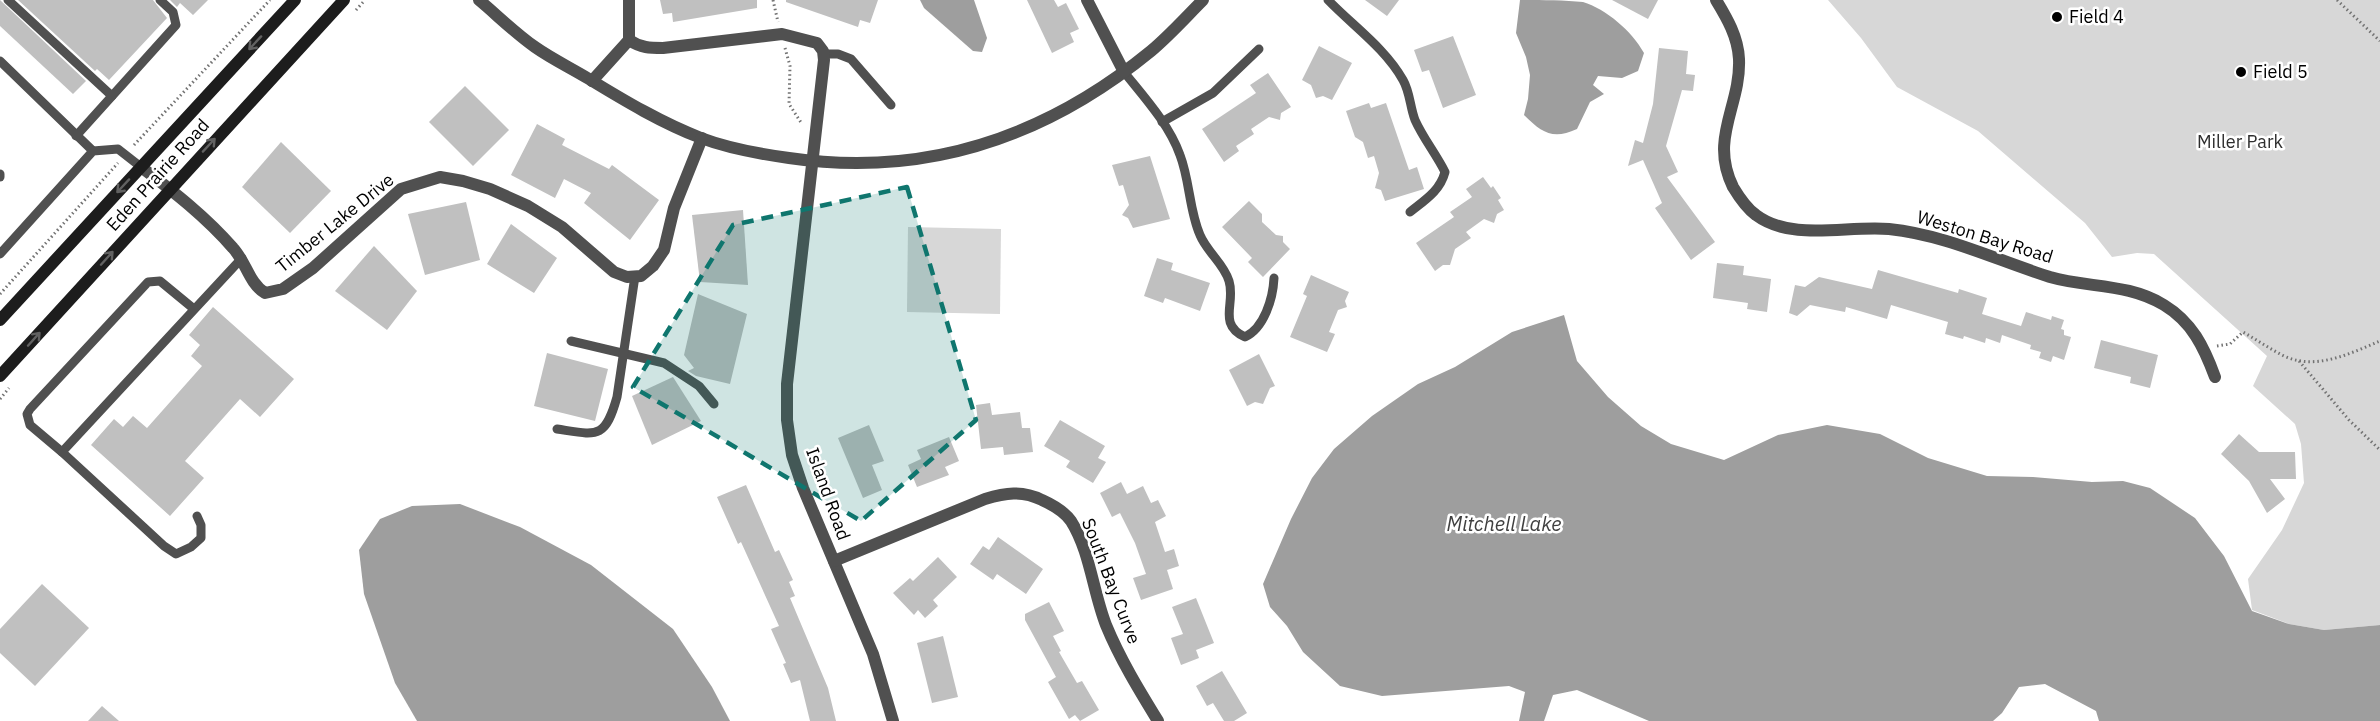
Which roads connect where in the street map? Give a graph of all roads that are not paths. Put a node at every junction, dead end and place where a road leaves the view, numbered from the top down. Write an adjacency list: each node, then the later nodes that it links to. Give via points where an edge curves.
1 (8, 0): 17 (lane)
2 (160, 0): 17 (lane, via 173,12 176,25)
3 (295, 0): 24 (main road, Eden Prairie Road, one-way to 24)
4 (344, 0): 25 (main road, Eden Prairie Road, one-way to 4)
5 (479, 0): 16 (street, via 534,47)
6 (629, 0): 11 (street)
7 (1088, 0): 15 (street)
8 (1203, 0): 15 (street)
9 (1328, 0): 26 (lane, via 1372,41 1403,79 1419,129 1445,172 1442,183)
10 (1716, 0): 36 (street, Weston Bay Road, via 1731,25 1739,57 1739,77 1723,152 1728,176 1739,198 1756,215 1803,230 1888,229 1923,234 2050,277 2137,291 2188,324 2205,349)
11 (629, 40): 13 (street, via 647,48 663,48 782,34 817,43); 16 (street)
12 (1259, 49): 19 (lane, via 1213,93)
13 (823, 54): 18 (lane, via 851,59); 23 (street, Island Road)
14 (0, 61): 20 (lane)
15 (1124, 72): 19 (lane); 23 (street, via 1022,132 968,149 916,160)
16 (592, 81): 21 (street, via 635,107)
17 (112, 96): 20 (lane)
18 (891, 105)
19 (1162, 122): 30 (lane, via 1180,155 1200,236 1230,282 1227,316 1236,333 1245,338 1254,333 1274,296)
20 (76, 136): 22 (lane)
21 (702, 138): 23 (street, via 747,152); 29 (street, via 674,208 664,250 653,266 641,276)
22 (93, 151): 24 (lane, via 118,149); 27 (lane)
23 (812, 162): 41 (street, Island Road, via 787,384 788,420 792,455)
24 (141, 166): 25 (street, Timber Lake Drive); 32 (main road, Eden Prairie Road, one-way to 32)
25 (170, 188): 28 (street, Timber Lake Drive); 35 (main road, Eden Prairie Road, one-way to 25)
26 (1410, 212)
27 (0, 254)
28 (242, 258): 29 (street, Timber Lake Drive, via 256,287 265,293 283,289 313,268 401,189 441,177 490,189 528,206 562,227 614,272 627,278); 31 (lane)
29 (634, 276): 34 (lane)
30 (1274, 278)
31 (194, 309): 39 (lane); 39 (lane, via 160,281 148,282 54,383 27,414 30,425)
32 (0, 320)
33 (571, 341): 34 (lane)
34 (623, 354): 37 (lane, via 676,369 699,386); 38 (lane, via 617,397 607,425 591,434)
35 (0, 376)
36 (2214, 377)
37 (714, 404)
38 (557, 429)
39 (62, 452): 40 (lane, via 176,554 201,538)
40 (197, 516)
41 (834, 561): 42 (street, Island Road, via 873,654); 43 (street, South Bay Curve, via 1009,492 1033,495 1056,506 1070,520 1081,542 1117,652)
42 (893, 721)
43 (1158, 721)

